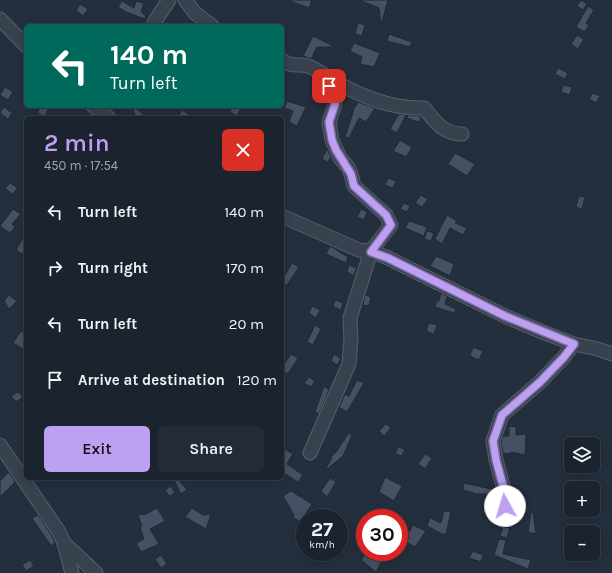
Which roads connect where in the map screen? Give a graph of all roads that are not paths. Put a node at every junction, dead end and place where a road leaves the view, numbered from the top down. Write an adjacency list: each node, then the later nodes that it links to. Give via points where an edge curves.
1 (169, 0): 4 (street)
2 (185, 0): 5 (street, via 194,13)
3 (0, 19): 6 (street)
4 (154, 24)
5 (209, 24)
6 (24, 44)
7 (284, 62): 8 (street, via 307,66)
8 (331, 79): 11 (street, via 387,104 411,109 424,108 447,132); 13 (street, via 330,94 335,104 329,122 332,140 340,158 348,167 354,186 386,215 391,225)
9 (98, 108): 10 (street)
10 (106, 116)
11 (462, 134)
12 (284, 217): 13 (street, via 359,250)
13 (371, 252): 14 (street, via 505,316); 17 (street, via 350,318 349,364)
14 (574, 344): 15 (street); 18 (street, via 540,382 502,415 493,441 505,493)
15 (612, 354)
16 (0, 445): 19 (street)
17 (310, 453)
18 (505, 519)
19 (64, 543): 20 (street); 21 (street)
20 (72, 573)
21 (96, 573)

